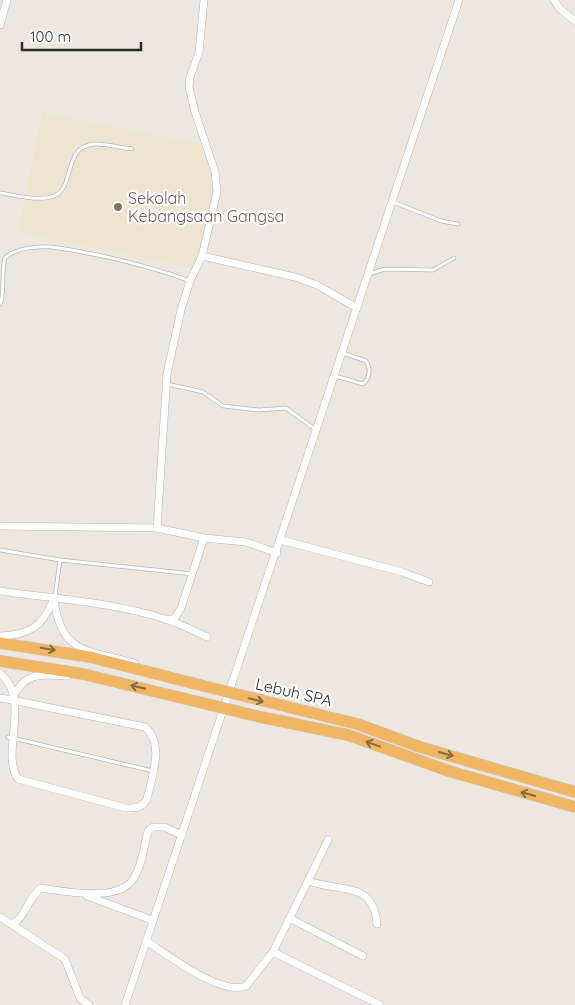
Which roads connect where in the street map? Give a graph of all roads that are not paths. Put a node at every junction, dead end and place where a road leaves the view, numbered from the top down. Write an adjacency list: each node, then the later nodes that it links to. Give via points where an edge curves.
1 (7, 0): 6 (street)
2 (204, 0): 11 (street, via 199,52 189,88 215,172 217,192)
3 (459, 0): 9 (street)
4 (554, 0): 5 (street)
5 (575, 20)
6 (0, 25)
7 (132, 149): 8 (lane, via 94,144 79,150 70,164 64,187 54,196 35,198)
8 (0, 193)
9 (393, 201): 10 (lane, via 441,221); 13 (street)
10 (458, 224)
11 (202, 256): 14 (street); 16 (street, via 295,277 318,285)
12 (454, 258): 13 (lane, via 433,270 385,269)
13 (369, 274): 16 (street)
14 (190, 281): 15 (lane, via 119,261 38,247 12,253 5,258); 19 (street)
15 (0, 304)
16 (357, 308): 17 (street)
17 (343, 352): 18 (street); 18 (lane, via 366,361 370,366 367,380 363,384)
18 (335, 376): 20 (street)
19 (167, 384): 20 (lane, via 203,392 223,406 259,410 286,408); 22 (street)
20 (317, 430): 24 (street)
21 (0, 526): 22 (street)
22 (157, 528): 23 (street)
23 (204, 538): 26 (street, via 246,542); 28 (street)
24 (281, 540): 26 (street); 29 (street)
25 (0, 550): 27 (lane)
26 (276, 553): 46 (street)
27 (60, 560): 28 (lane); 31 (lane)
28 (193, 574): 32 (street, via 178,614)
29 (429, 582)
30 (0, 592): 31 (street)
31 (54, 599): 32 (street, via 97,604); 33 (street, via 41,623 18,634); 37 (street, via 58,623 69,641 78,647 136,663)
32 (168, 620): 34 (street)
33 (0, 636)
34 (207, 636)
35 (0, 643): 37 (highway, Lebuh SPA, one-way to 37, via 90,657)
36 (0, 661): 39 (highway, Lebuh SPA)
37 (150, 672): 44 (highway, Lebuh SPA, one-way to 44, bridge, via 357,724 420,747)
38 (0, 673): 41 (street, via 8,684)
39 (109, 680): 41 (street, via 33,676 20,683); 45 (highway, Lebuh SPA, one-way to 39, bridge, via 449,771 348,735)
40 (0, 698): 41 (street)
41 (12, 700): 42 (street); 43 (street, via 145,727 156,742)
42 (8, 737): 43 (lane); 43 (street, via 7,762 10,773 18,779 126,808 143,805)
43 (152, 771)
44 (575, 792)
45 (575, 807)
46 (182, 835): 49 (street, via 164,827 153,827 148,832 131,882 123,888); 52 (street)
47 (328, 840): 48 (street)
48 (309, 881): 51 (street); 54 (street, via 365,895 376,910)
49 (84, 895): 52 (street); 53 (street, via 41,888 36,891 25,914)
50 (0, 917): 53 (street)
51 (291, 919): 56 (street); 57 (street)
52 (152, 920): 55 (street)
53 (14, 924): 58 (street, via 65,959 80,998)
54 (377, 924)
55 (146, 941): 56 (street, via 181,964 234,989 246,986); 59 (street)
56 (273, 952): 60 (street)
57 (363, 956)
58 (89, 1005)
59 (125, 1005)
60 (380, 1005)

